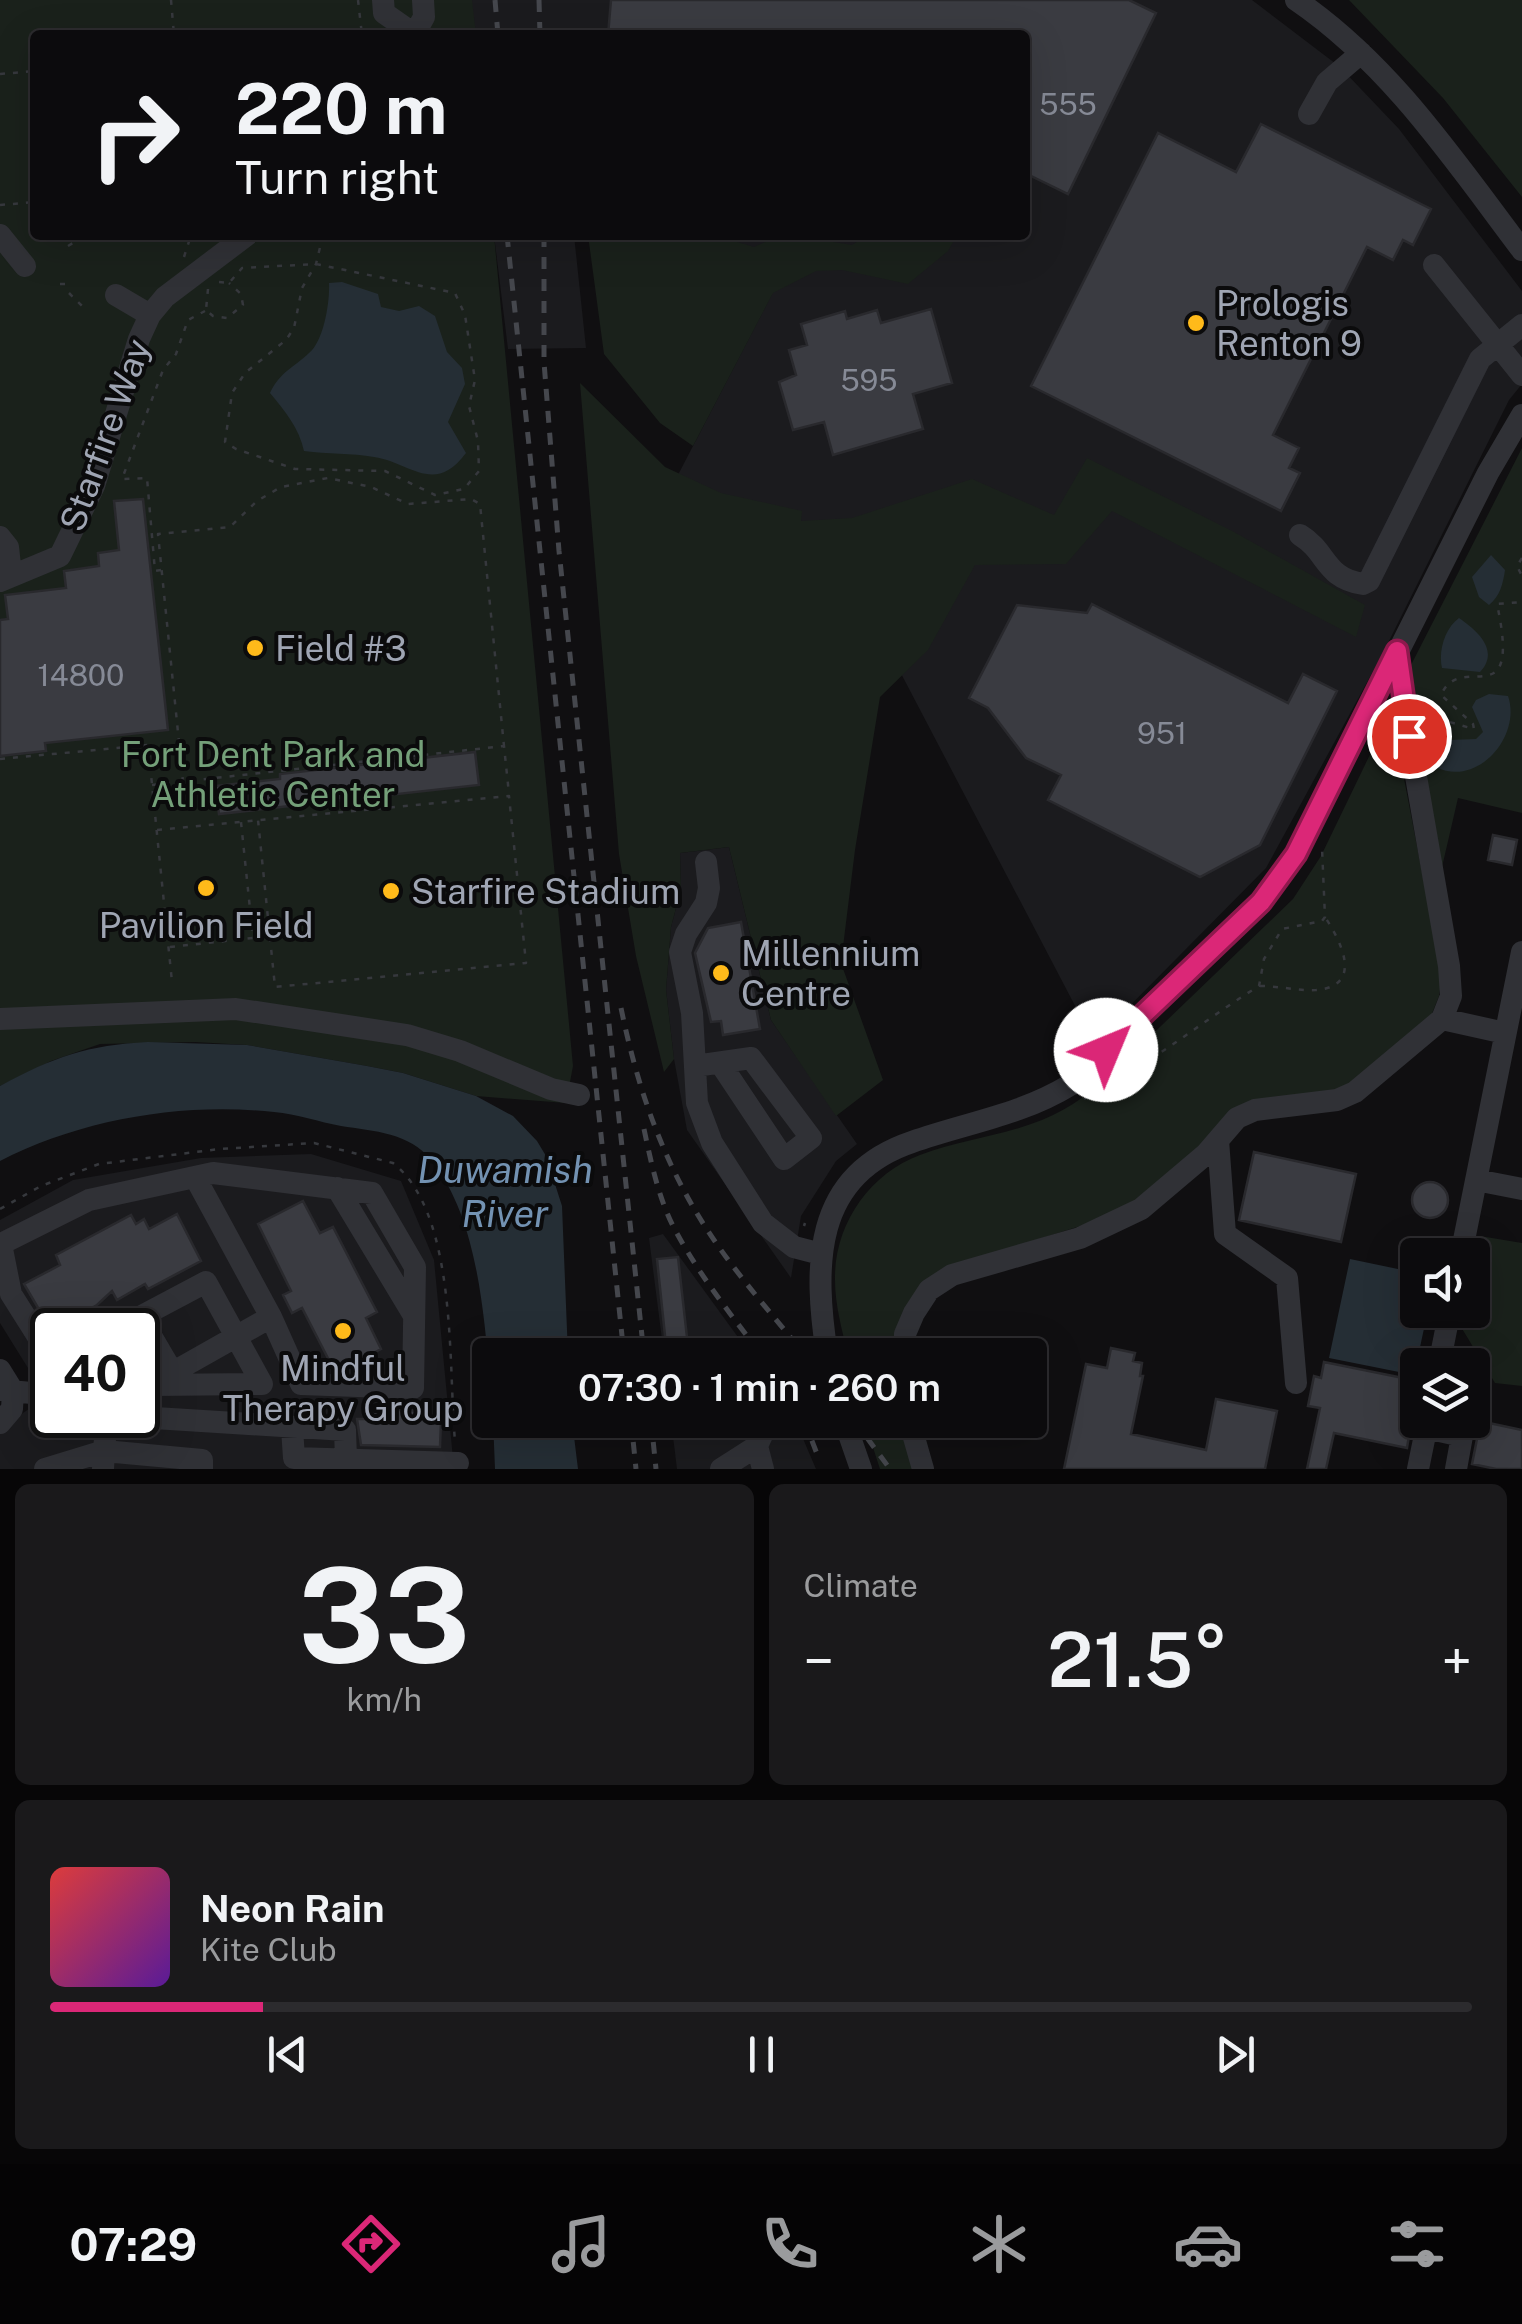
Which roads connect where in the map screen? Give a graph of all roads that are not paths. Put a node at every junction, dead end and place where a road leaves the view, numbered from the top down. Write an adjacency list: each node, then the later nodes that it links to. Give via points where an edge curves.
1 (383, 0): 4 (street, via 384,13)
2 (422, 0): 5 (street, via 424,17)
3 (1296, 0): 6 (street)
4 (408, 30)
5 (416, 30)
6 (1361, 52): 7 (street, via 1327,82); 10 (street, via 1424,121)
7 (1309, 114)
8 (0, 235): 12 (street)
9 (241, 240): 14 (street, Starfire Way, via 164,297)
10 (1522, 250)
11 (1434, 265): 16 (street)
12 (24, 266)
13 (116, 295): 14 (street)
14 (150, 315): 21 (street, Starfire Way, via 94,486 60,556)
15 (1522, 325): 16 (street)
16 (1498, 345): 17 (street); 19 (street, via 1480,360 1369,580 1355,583 1328,568 1316,544)
17 (1522, 375)
18 (1522, 415): 22 (street)
19 (1300, 534)
20 (0, 536): 21 (street, via 8,547)
21 (5, 578)
22 (1397, 651): 26 (street, via 1449,966 1451,996); 36 (street, via 1296,854 1261,902 1070,1085 1016,1112 909,1142 866,1168 832,1213)
23 (706, 862): 29 (street, via 706,903 680,952)
24 (1522, 952): 27 (street)
25 (0, 1018): 30 (street, via 236,1009 407,1036)
26 (1442, 1020): 27 (street); 31 (street, via 1355,1092 1255,1110 1237,1118)
27 (1510, 1041): 33 (street)
28 (720, 1063): 29 (street)
29 (695, 1066): 36 (street, via 697,1103 742,1193 763,1224 794,1246)
30 (579, 1096)
31 (1218, 1140): 42 (street, via 1141,1208 1080,1238 952,1274 914,1312); 45 (street, via 1225,1234 1287,1278)
32 (195, 1177): 38 (street); 38 (street, via 213,1173 372,1192 414,1268 413,1388 301,1384); 39 (street, via 89,1200 1,1244 11,1294)
33 (1476, 1180): 34 (street); 35 (street)
34 (1522, 1188)
35 (1464, 1238)
36 (821, 1254): 41 (street)
37 (156, 1308): 40 (street, via 206,1282)
38 (270, 1317): 40 (street)
39 (30, 1324)
40 (236, 1337): 44 (street); 46 (street, via 262,1384)
41 (825, 1338)
42 (906, 1338)
43 (0, 1370): 47 (street)
44 (160, 1379)
45 (1296, 1383)
46 (160, 1385)
47 (6, 1391): 49 (street, via 12,1409)
48 (160, 1419): 56 (street, via 346,1430 346,1459)
49 (0, 1423)
50 (850, 1438): 60 (street)
51 (914, 1438): 61 (street)
52 (1424, 1438): 62 (street)
53 (1462, 1438): 63 (street)
54 (760, 1458): 59 (street)
55 (104, 1460): 57 (street); 58 (street, via 202,1460)
56 (458, 1462)
57 (44, 1469)
58 (202, 1469)
59 (721, 1469)
60 (861, 1469)
61 (923, 1469)
62 (1418, 1469)
63 (1456, 1469)

